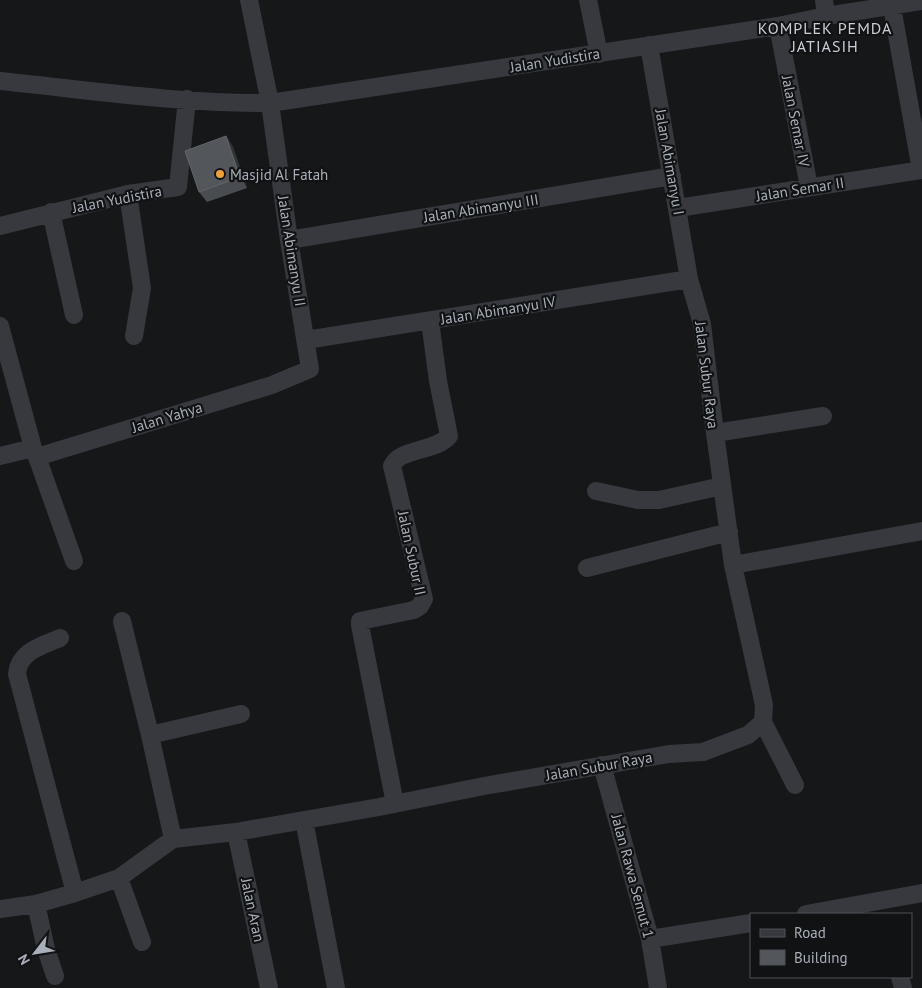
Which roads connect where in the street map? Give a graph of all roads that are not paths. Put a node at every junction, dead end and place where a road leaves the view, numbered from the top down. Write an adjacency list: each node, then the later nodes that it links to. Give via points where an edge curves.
1 (249, 0): 11 (street, Jalan Abimanyu II)
2 (588, 0): 8 (street)
3 (922, 2): 4 (street, Jalan Yudistira)
4 (892, 7): 5 (street, Jalan Yudistira); 12 (street)
5 (825, 8): 6 (street, Jalan Yudistira)
6 (778, 26): 7 (street, Jalan Yudistira); 14 (street, Jalan Semar IV)
7 (650, 45): 8 (street, Jalan Yudistira); 13 (street, Jalan Abimanyu I)
8 (599, 54): 11 (street, Jalan Yudistira)
9 (0, 81): 10 (street, Jalan Yudistira)
10 (186, 99): 11 (street, Jalan Yudistira); 15 (street, Jalan Yudistira, via 178,187)
11 (270, 103): 19 (street, Jalan Abimanyu II)
12 (922, 170): 14 (street, Jalan Semar II)
13 (672, 176): 16 (street, Jalan Abimanyu I); 19 (street, Jalan Abimanyu III)
14 (809, 187): 16 (street, Jalan Semar II)
15 (128, 194): 17 (street, Jalan Yudistira); 24 (street, via 142,288)
16 (678, 208): 20 (street, Jalan Abimanyu I)
17 (51, 212): 18 (street, Jalan Yudistira); 21 (street)
18 (0, 226)
19 (289, 240): 25 (street, Jalan Abimanyu II)
20 (689, 279): 22 (street, Jalan Abimanyu IV); 27 (street, Jalan Subur Raya, via 702,324)
21 (74, 315)
22 (430, 320): 25 (street, Jalan Abimanyu IV); 44 (street, Jalan Subur II, via 449,436 443,443 398,458 392,466 424,599 414,610 360,621)
23 (0, 326): 28 (street)
24 (134, 336)
25 (306, 340): 28 (street, Jalan Yahya, via 310,369 272,385)
26 (824, 416): 27 (street)
27 (714, 433): 30 (street, Jalan Subur Raya)
28 (35, 452): 29 (street, Jalan Yahya); 34 (street)
29 (0, 456)
30 (722, 486): 31 (street, via 659,500 638,500); 33 (street, Jalan Subur Raya)
31 (596, 492)
32 (922, 531): 35 (street)
33 (729, 532): 35 (street, Jalan Subur Raya); 36 (street)
34 (74, 561)
35 (733, 565): 40 (street, Jalan Subur Raya, via 764,705)
36 (587, 568)
37 (122, 621): 41 (street)
38 (60, 638): 49 (street, via 25,655 18,665 17,674)
39 (241, 714): 41 (street)
40 (763, 722): 42 (street, Jalan Subur Raya, via 748,735 703,752 669,754); 43 (street)
41 (150, 735): 47 (street)
42 (602, 766): 44 (street, Jalan Subur Raya); 56 (street, Jalan Rawa Semut 1)
43 (795, 785)
44 (394, 804): 45 (street, Jalan Subur Raya)
45 (304, 820): 46 (street, Jalan Subur Raya); 60 (street)
46 (236, 832): 47 (street, Jalan Subur Raya); 59 (street, Jalan Aran)
47 (173, 839): 48 (street)
48 (120, 878): 49 (street); 57 (street)
49 (75, 893): 51 (street)
50 (922, 893): 52 (street)
51 (36, 904): 53 (street); 58 (street)
52 (881, 908): 54 (street)
53 (0, 909)
54 (818, 913)
55 (750, 923): 56 (street)
56 (650, 939): 61 (street, Jalan Rawa Semut 1)
57 (142, 942)
58 (55, 976)
59 (269, 988)
60 (336, 988)
61 (658, 988)

